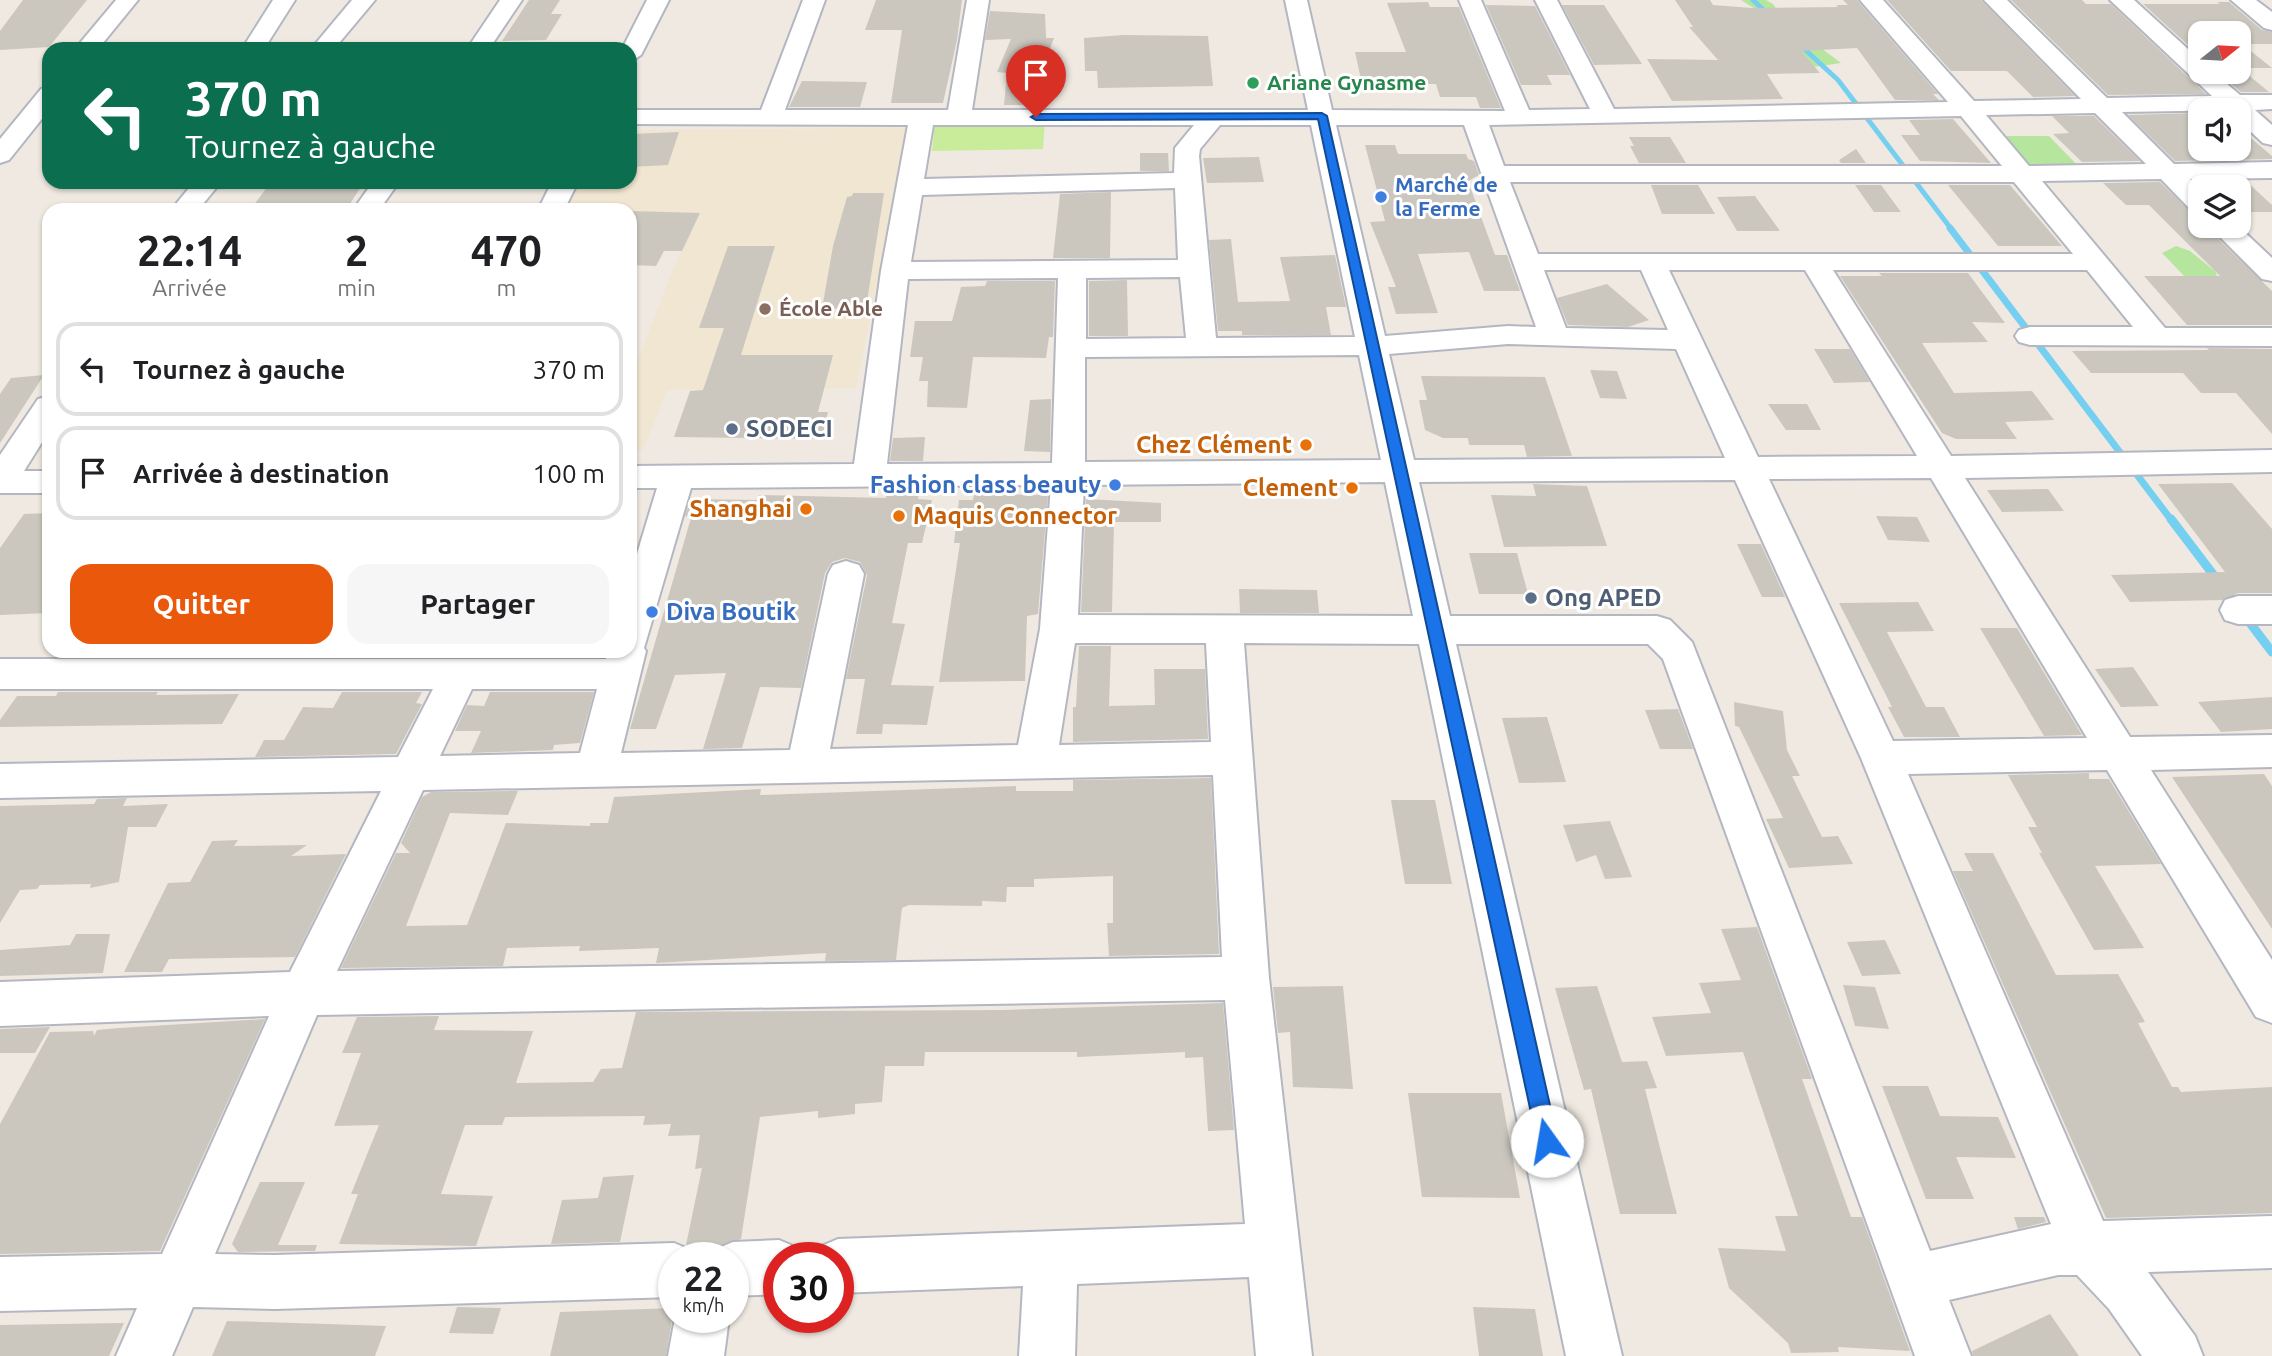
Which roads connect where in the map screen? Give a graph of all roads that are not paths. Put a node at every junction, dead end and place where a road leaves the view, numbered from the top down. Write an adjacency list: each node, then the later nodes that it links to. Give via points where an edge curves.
1 (127, 0): 16 (street)
2 (284, 0): 17 (street)
3 (365, 0): 18 (street)
4 (511, 0): 19 (street)
5 (658, 0): 20 (street)
6 (814, 0): 33 (street)
7 (978, 0): 35 (street)
8 (1296, 0): 30 (street)
9 (1470, 0): 36 (street)
10 (1545, 0): 31 (street)
11 (1871, 0): 27 (street)
12 (1995, 0): 26 (street)
13 (2121, 0): 21 (street)
14 (2242, 0): 15 (street)
15 (2272, 23)
16 (92, 42)
17 (258, 42)
18 (328, 42)
19 (483, 42)
20 (637, 42)
21 (2228, 98)
22 (42, 102): 28 (street); 40 (street)
23 (2272, 102): 25 (street)
24 (2188, 103): 26 (street)
25 (2251, 103)
26 (2098, 104): 27 (street); 42 (street)
27 (1967, 108): 31 (street); 44 (street)
28 (0, 114)
29 (1215, 116): 30 (street); 35 (street); 45 (street, via 1188,148)
30 (1322, 116): 37 (street); 65 (street)
31 (1606, 116): 36 (street)
32 (637, 117): 33 (street)
33 (770, 117): 34 (street)
34 (922, 117): 35 (street); 46 (street)
35 (959, 117)
36 (1520, 118): 37 (street)
37 (1474, 119): 43 (street)
38 (2251, 119): 39 (street)
39 (2272, 138)
40 (0, 155)
41 (2272, 170): 42 (street)
42 (2166, 172): 44 (street); 48 (street)
43 (1495, 174): 44 (street); 51 (street)
44 (2020, 174): 54 (street)
45 (1188, 180): 46 (street); 55 (street)
46 (909, 187): 57 (street)
47 (202, 189): 49 (street)
48 (2188, 193)
49 (190, 203)
50 (2236, 238): 58 (street)
51 (1527, 262): 52 (street); 62 (street)
52 (1651, 262): 53 (street); 63 (street)
53 (1814, 262): 54 (street); 69 (street)
54 (2095, 262): 60 (street)
55 (1193, 268): 56 (street); 64 (street)
56 (1072, 269): 57 (street); 66 (street)
57 (895, 271): 73 (street)
58 (2272, 273)
59 (2030, 336): 60 (street)
60 (2157, 337): 61 (street)
61 (2272, 337)
62 (1555, 338): 63 (street); 65 (street, via 1473,336)
63 (1687, 340): 70 (street)
64 (1202, 345): 65 (street); 66 (street)
65 (1373, 346): 71 (street)
66 (1070, 348): 72 (street)
67 (42, 417): 76 (street)
68 (2272, 461): 69 (street)
69 (1944, 467): 70 (street); 88 (street)
70 (1747, 468): 71 (street); 90 (street)
71 (1400, 471): 72 (street); 82 (street)
72 (1068, 474): 73 (street); 80 (street)
73 (869, 475): 75 (street)
74 (637, 477): 75 (street)
75 (677, 477): 79 (street)
76 (0, 482): 77 (street)
77 (42, 482)
78 (846, 575): 92 (street)
79 (637, 617)
80 (1059, 629): 81 (street); 91 (street)
81 (1224, 631): 82 (street); 89 (street)
82 (1435, 631): 107 (street, via 1657,630 1679,652); 114 (street)
83 (601, 658): 86 (street)
84 (625, 658): 93 (street)
85 (0, 674): 86 (street)
86 (459, 675): 94 (street)
87 (2272, 751): 88 (street)
88 (2121, 755): 90 (street); 98 (street)
89 (1231, 758): 91 (street); 96 (street)
90 (1881, 758): 101 (street)
91 (1036, 759): 92 (street)
92 (807, 765): 93 (street)
93 (596, 770): 94 (street)
94 (412, 773): 95 (street); 97 (street)
95 (0, 781)
96 (1245, 978): 97 (street); 102 (street)
97 (303, 993): 99 (street); 106 (street)
98 (2272, 1001)
99 (0, 1004)
100 (2272, 1242): 101 (street)
101 (2087, 1248): 107 (street); 116 (street, via 2128,1290)
102 (1273, 1249): 103 (street); 113 (street)
103 (1051, 1259): 104 (street); 112 (street)
104 (854, 1265)
105 (658, 1270): 106 (street, via 275,1282)
106 (180, 1280): 108 (street); 110 (street)
107 (1915, 1281): 115 (street)
108 (0, 1284)
109 (700, 1333): 111 (street)
110 (144, 1356)
111 (696, 1356)
112 (1047, 1356)
113 (1284, 1356)
114 (1594, 1356)
115 (1943, 1356)
116 (2175, 1356)

